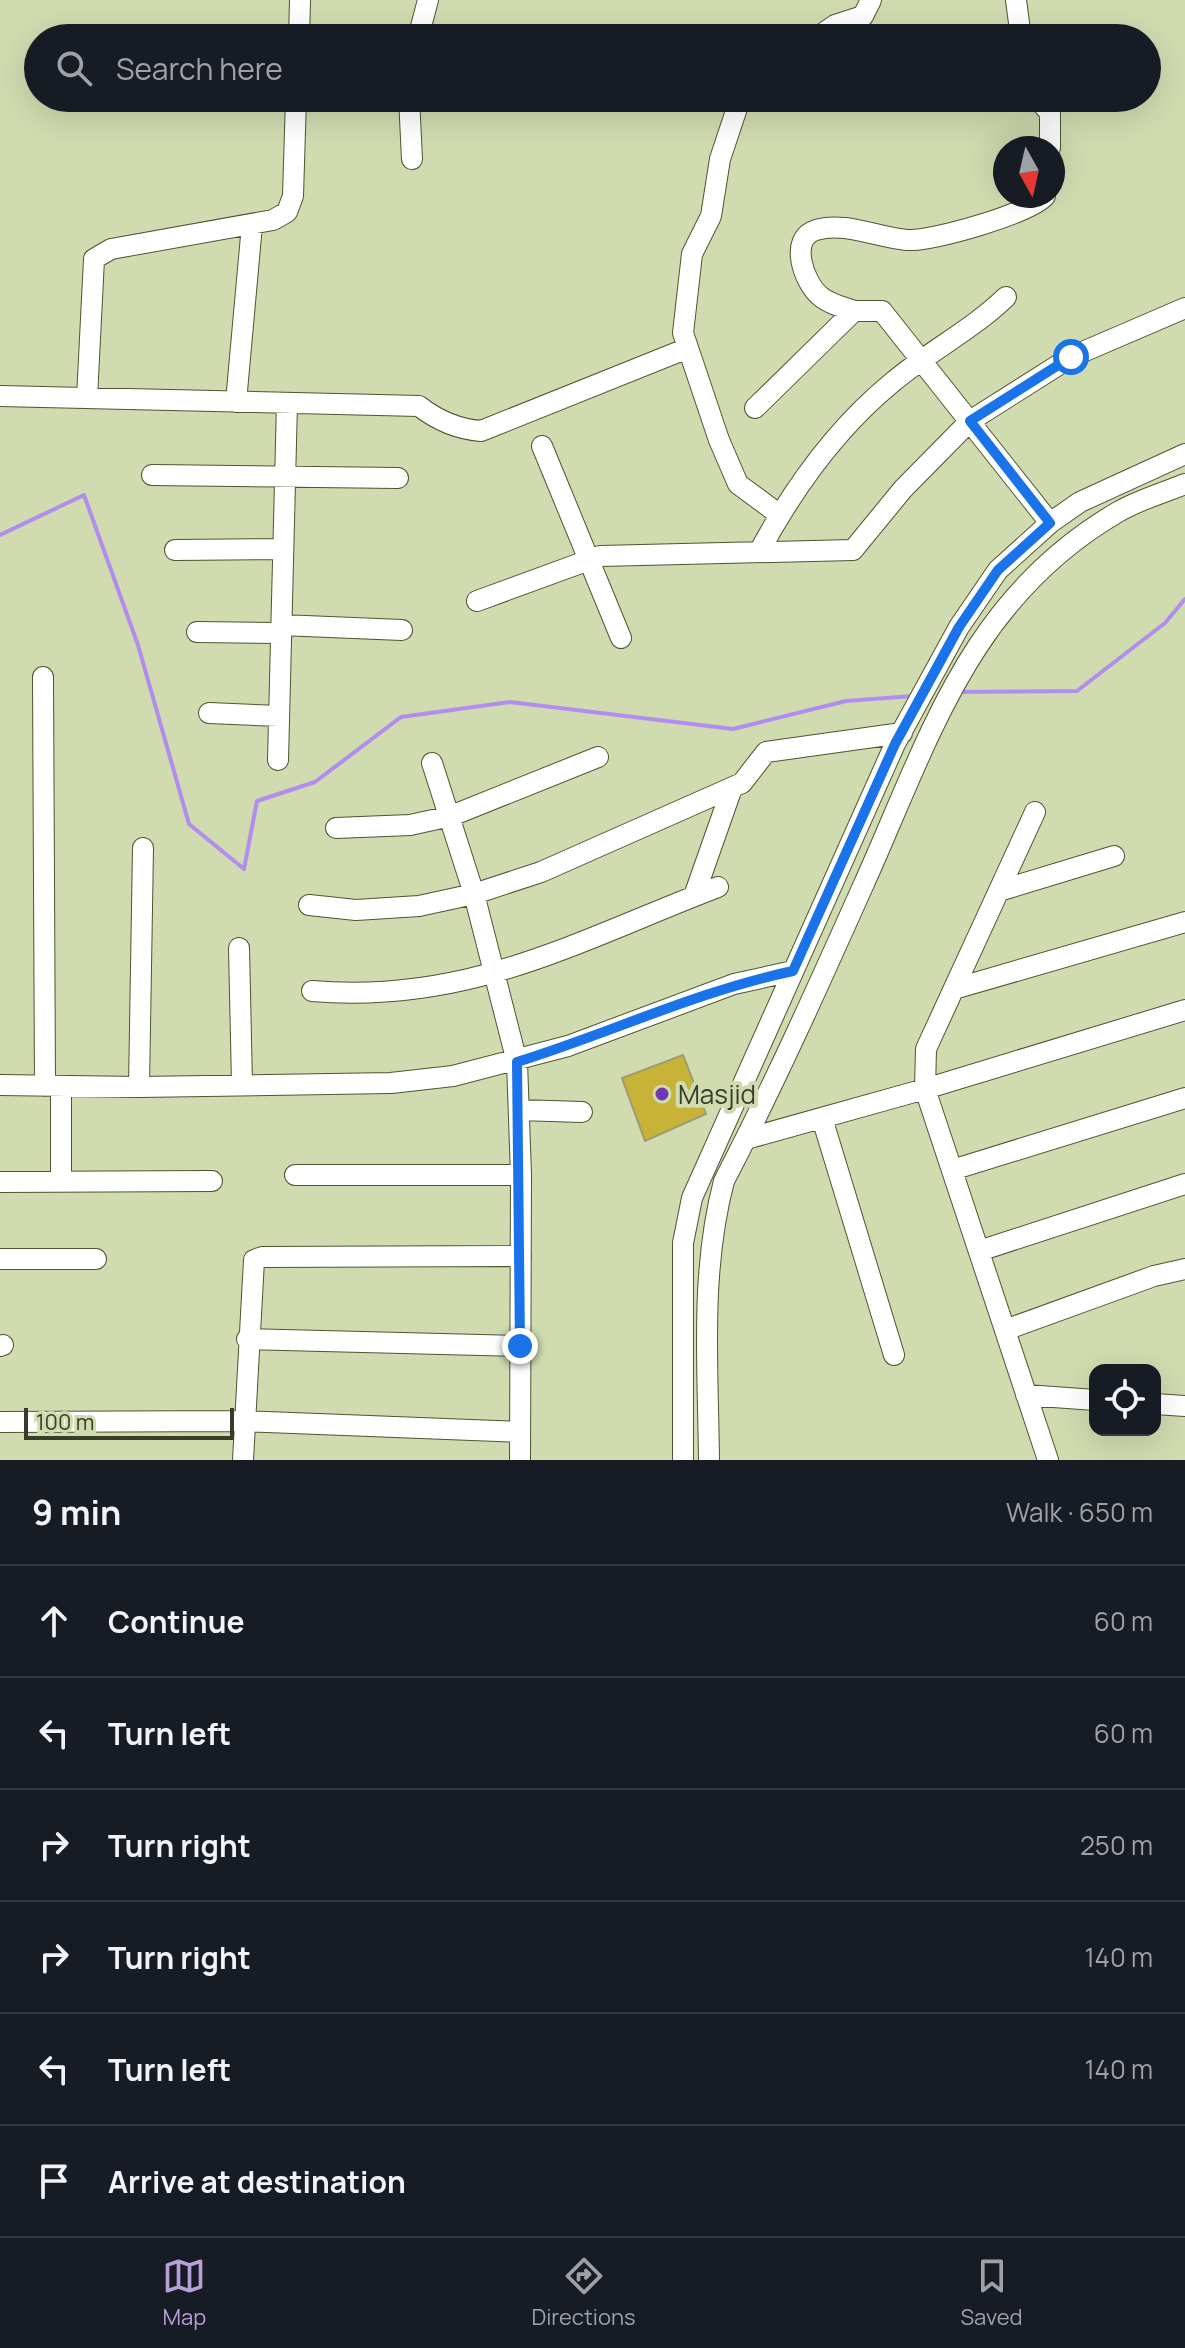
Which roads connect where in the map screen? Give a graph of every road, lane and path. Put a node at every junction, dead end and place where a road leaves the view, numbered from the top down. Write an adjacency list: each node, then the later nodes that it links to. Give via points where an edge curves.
1 (300, 0): 5 (street)
2 (428, 0): 6 (street)
3 (871, 0): 7 (street, via 863,16)
4 (1016, 0): 8 (street)
5 (299, 24)
6 (422, 24)
7 (838, 24)
8 (1019, 24)
9 (296, 112): 16 (street, via 293,196 287,212)
10 (410, 112): 14 (street)
11 (736, 112): 20 (street, via 720,159 711,216 692,254 683,333)
12 (1049, 112): 13 (street)
13 (1050, 136)
14 (412, 159)
15 (1022, 208): 19 (street, via 938,238 908,240 832,227 806,235 802,266 810,286 822,298)
16 (252, 225): 23 (street, via 111,249 94,259); 24 (street)
17 (1006, 297): 21 (street)
18 (1185, 308): 27 (street, via 1071,357)
19 (854, 311): 21 (street, via 882,311); 26 (street)
20 (688, 348): 25 (street, via 481,431 462,430 419,406); 34 (street, via 738,484)
21 (922, 361): 27 (street); 34 (street, via 853,417)
22 (0, 396): 23 (street)
23 (87, 398): 24 (street)
24 (236, 402): 25 (street)
25 (287, 403): 31 (street)
26 (755, 408)
27 (970, 421): 35 (street); 38 (street, via 853,550)
28 (542, 446): 39 (street)
29 (1185, 454): 35 (street, via 1080,502)
30 (152, 475): 31 (street)
31 (285, 476): 32 (street); 36 (street)
32 (398, 478)
33 (1185, 484): 59 (street, via 1120,511 1084,535 1006,606 953,684)
34 (780, 515): 38 (street)
35 (1050, 523): 48 (street, via 998,570 959,627)
36 (283, 549): 37 (street); 41 (street)
37 (175, 550)
38 (759, 552): 39 (street)
39 (591, 558): 40 (street); 44 (street)
40 (477, 601)
41 (281, 629): 42 (street); 43 (street); 47 (street)
42 (402, 630)
43 (197, 632)
44 (621, 638)
45 (43, 677): 75 (street)
46 (209, 713): 47 (street)
47 (279, 716): 50 (street)
48 (905, 727): 52 (street, via 766,752); 57 (street)
49 (598, 757): 54 (street)
50 (278, 760)
51 (432, 763): 54 (street)
52 (732, 788): 62 (street, via 555,866); 63 (street)
53 (1035, 812): 61 (street)
54 (451, 816): 55 (street, via 410,825); 62 (street)
55 (336, 828)
56 (143, 848): 76 (street)
57 (844, 854): 59 (street); 67 (street)
58 (1114, 856): 61 (street)
59 (871, 867): 82 (street)
60 (718, 887): 63 (street)
61 (999, 891): 69 (street)
62 (474, 894): 64 (street, via 419,906); 68 (street)
63 (694, 896): 68 (street)
64 (309, 905)
65 (1185, 922): 69 (street)
66 (239, 948): 73 (street)
67 (793, 971): 72 (street, via 734,984); 108 (street, via 692,1198 683,1243)
68 (494, 975): 70 (street, via 429,989 358,995); 72 (street)
69 (954, 989): 77 (street, via 926,1049)
70 (312, 991)
71 (1185, 1010): 77 (street)
72 (517, 1062): 73 (street, via 391,1083); 79 (street)
73 (242, 1084): 76 (street)
74 (0, 1085): 75 (street)
75 (53, 1086): 76 (street); 86 (street)
76 (139, 1087)
77 (925, 1089): 81 (street); 83 (street)
78 (1185, 1098): 83 (street)
79 (519, 1110): 80 (street); 85 (street)
80 (582, 1112)
81 (822, 1118): 82 (street); 98 (street)
82 (746, 1139): 109 (street, via 724,1181 713,1221 707,1277)
83 (952, 1170): 90 (street)
84 (295, 1175): 85 (street)
85 (521, 1175): 91 (street)
86 (61, 1181): 87 (street); 88 (street)
87 (212, 1181)
88 (0, 1182)
89 (1185, 1184): 90 (street)
90 (979, 1251): 95 (street)
91 (521, 1256): 96 (street, via 262,1257 254,1260 251,1270); 97 (street)
92 (0, 1259): 93 (street)
93 (96, 1259)
94 (1185, 1269): 95 (street)
95 (1005, 1330): 99 (street)
96 (247, 1339): 97 (street); 103 (street)
97 (520, 1346): 105 (street)
98 (894, 1355)
99 (1026, 1395): 100 (street); 110 (street)
100 (1089, 1400)
101 (1161, 1404): 102 (street)
102 (1185, 1406)
103 (243, 1421): 104 (street); 105 (street); 106 (street)
104 (0, 1422)
105 (520, 1432): 107 (street)
106 (243, 1460)
107 (520, 1460)
108 (683, 1460)
109 (709, 1460)
110 (1048, 1460)

